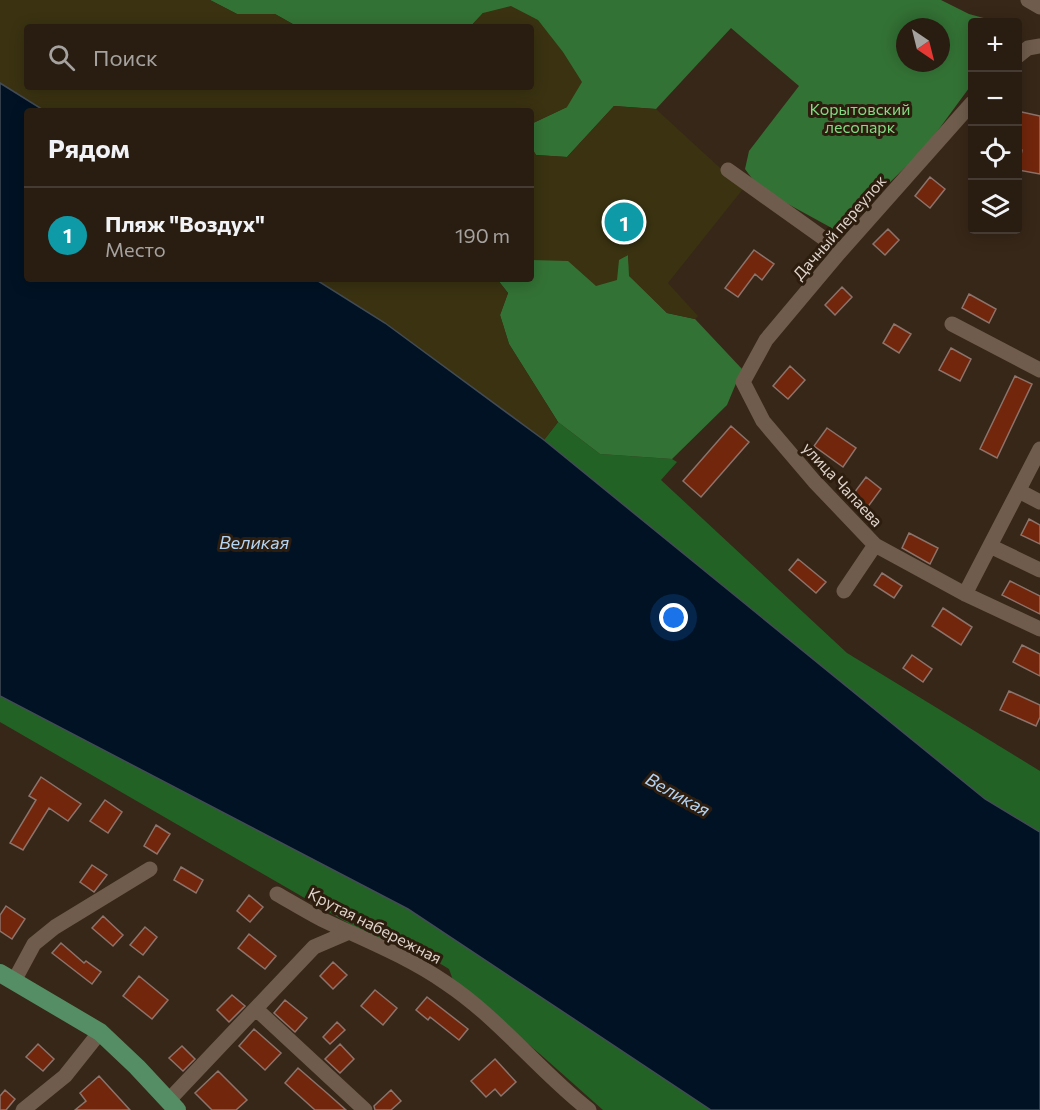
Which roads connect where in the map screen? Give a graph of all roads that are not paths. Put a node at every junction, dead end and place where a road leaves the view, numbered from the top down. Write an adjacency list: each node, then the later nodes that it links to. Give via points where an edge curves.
1 (1028, 0): 2 (street)
2 (1040, 7)
3 (1040, 46): 4 (street)
4 (1022, 52)
5 (968, 108): 7 (street, Дачный переулок)
6 (728, 170): 7 (street)
7 (839, 253): 10 (street, Дачный переулок, via 766,339)
8 (952, 324): 9 (street)
9 (1040, 370)
10 (743, 382): 14 (street, улица Чапаева, via 763,421 813,481)
11 (1040, 449): 12 (street)
12 (1018, 491): 13 (street); 15 (street)
13 (1040, 502)
14 (875, 545): 17 (street); 18 (street, улица Чапаева)
15 (990, 546): 16 (street); 18 (street)
16 (1040, 570)
17 (844, 591)
18 (965, 594): 19 (street, улица Чапаева)
19 (1040, 628)
20 (150, 869): 23 (street, via 55,927 34,944)
21 (277, 894): 22 (street, Крутая набережная)
22 (349, 932): 24 (street, via 314,947); 29 (street, Крутая набережная, via 404,957 447,983 501,1027)
23 (7, 977): 25 (main road)
24 (256, 1009): 26 (street); 28 (street)
25 (100, 1032): 26 (main road); 27 (street, via 65,1076)
26 (172, 1105)
27 (23, 1110)
28 (365, 1110)
29 (589, 1110)

